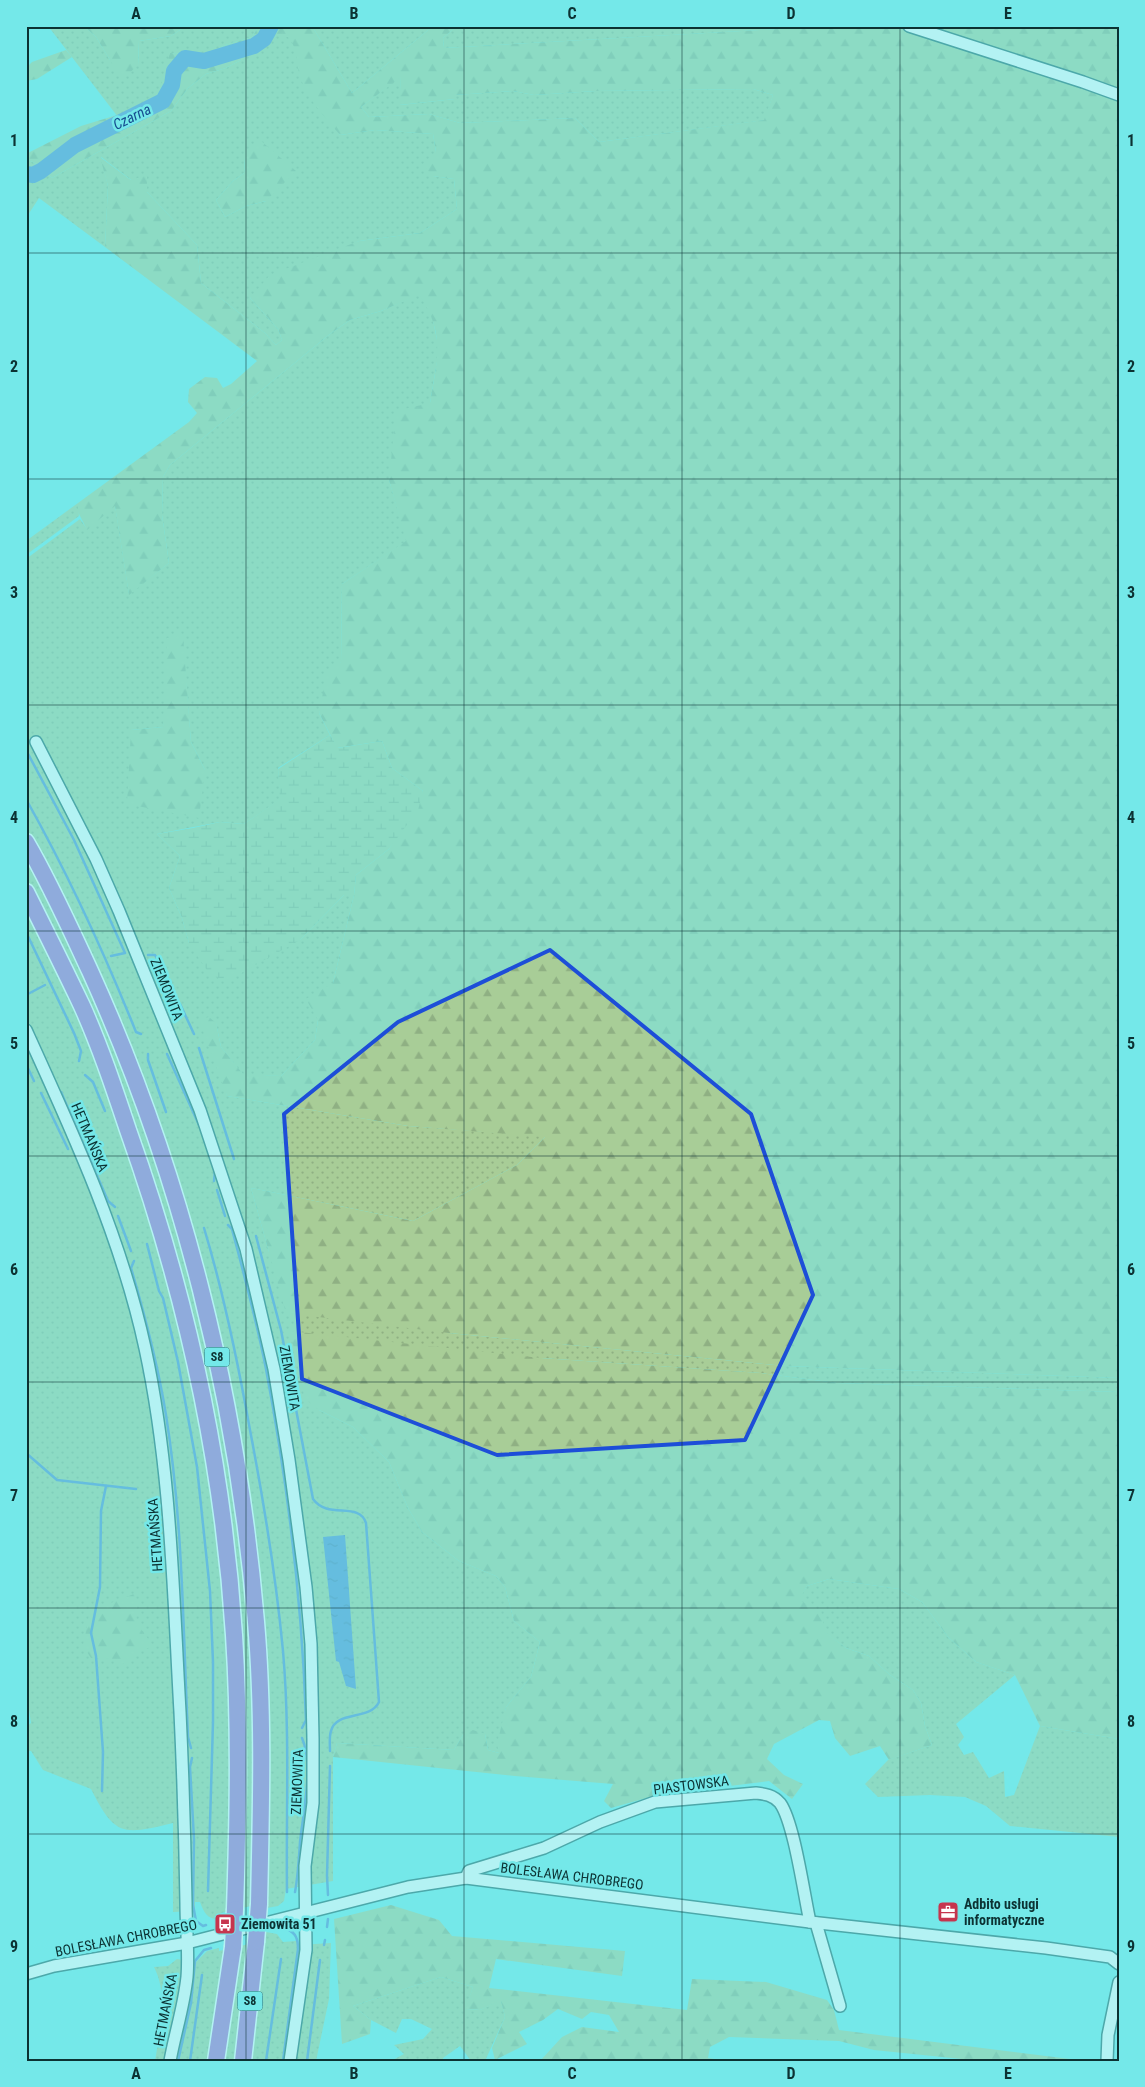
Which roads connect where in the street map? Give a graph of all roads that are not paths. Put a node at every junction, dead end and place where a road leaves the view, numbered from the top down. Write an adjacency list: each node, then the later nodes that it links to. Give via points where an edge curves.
1 (909, 26): 2 (street)
2 (1119, 96)
3 (36, 742): 8 (street, ZIEMOWITA, via 96,859 200,1110 237,1218 261,1312 289,1460 311,1644 313,1803 305,1866)
4 (26, 842): 17 (highway, S8, bridge, via 103,1001 153,1126 176,1199 222,1383 242,1489 256,1623 260,1713 259,1904)
5 (26, 892): 16 (highway, S8, bridge, via 104,1061 156,1208 190,1333 211,1440 234,1633 239,1796 233,1947)
6 (26, 1030): 10 (street, HETMAŃSKA, via 106,1214 138,1318 157,1410 172,1556 185,1824)
7 (466, 1878): 8 (street, BOLESŁAWA CHROBREGO, via 408,1887); 9 (street, BOLESŁAWA CHROBREGO); 9 (street, PIASTOWSKA, via 469,1871 544,1848 600,1822 655,1802 763,1794 780,1803 785,1815)
8 (307, 1912): 10 (street, BOLESŁAWA CHROBREGO); 18 (street, ZIEMOWITA, via 306,1953)
9 (813, 1922): 11 (street, BOLESŁAWA CHROBREGO, via 1046,1948 1110,1957); 14 (street, PIASTOWSKA)
10 (187, 1943): 12 (street, BOLESŁAWA CHROBREGO, via 54,1966); 15 (street, HETMAŃSKA, via 186,1986)
11 (1119, 1964)
12 (26, 1974)
13 (1119, 1982): 19 (street, via 1108,2035)
14 (840, 2006)
15 (170, 2061)
16 (216, 2061)
17 (243, 2061)
18 (290, 2061)
19 (1107, 2061)

